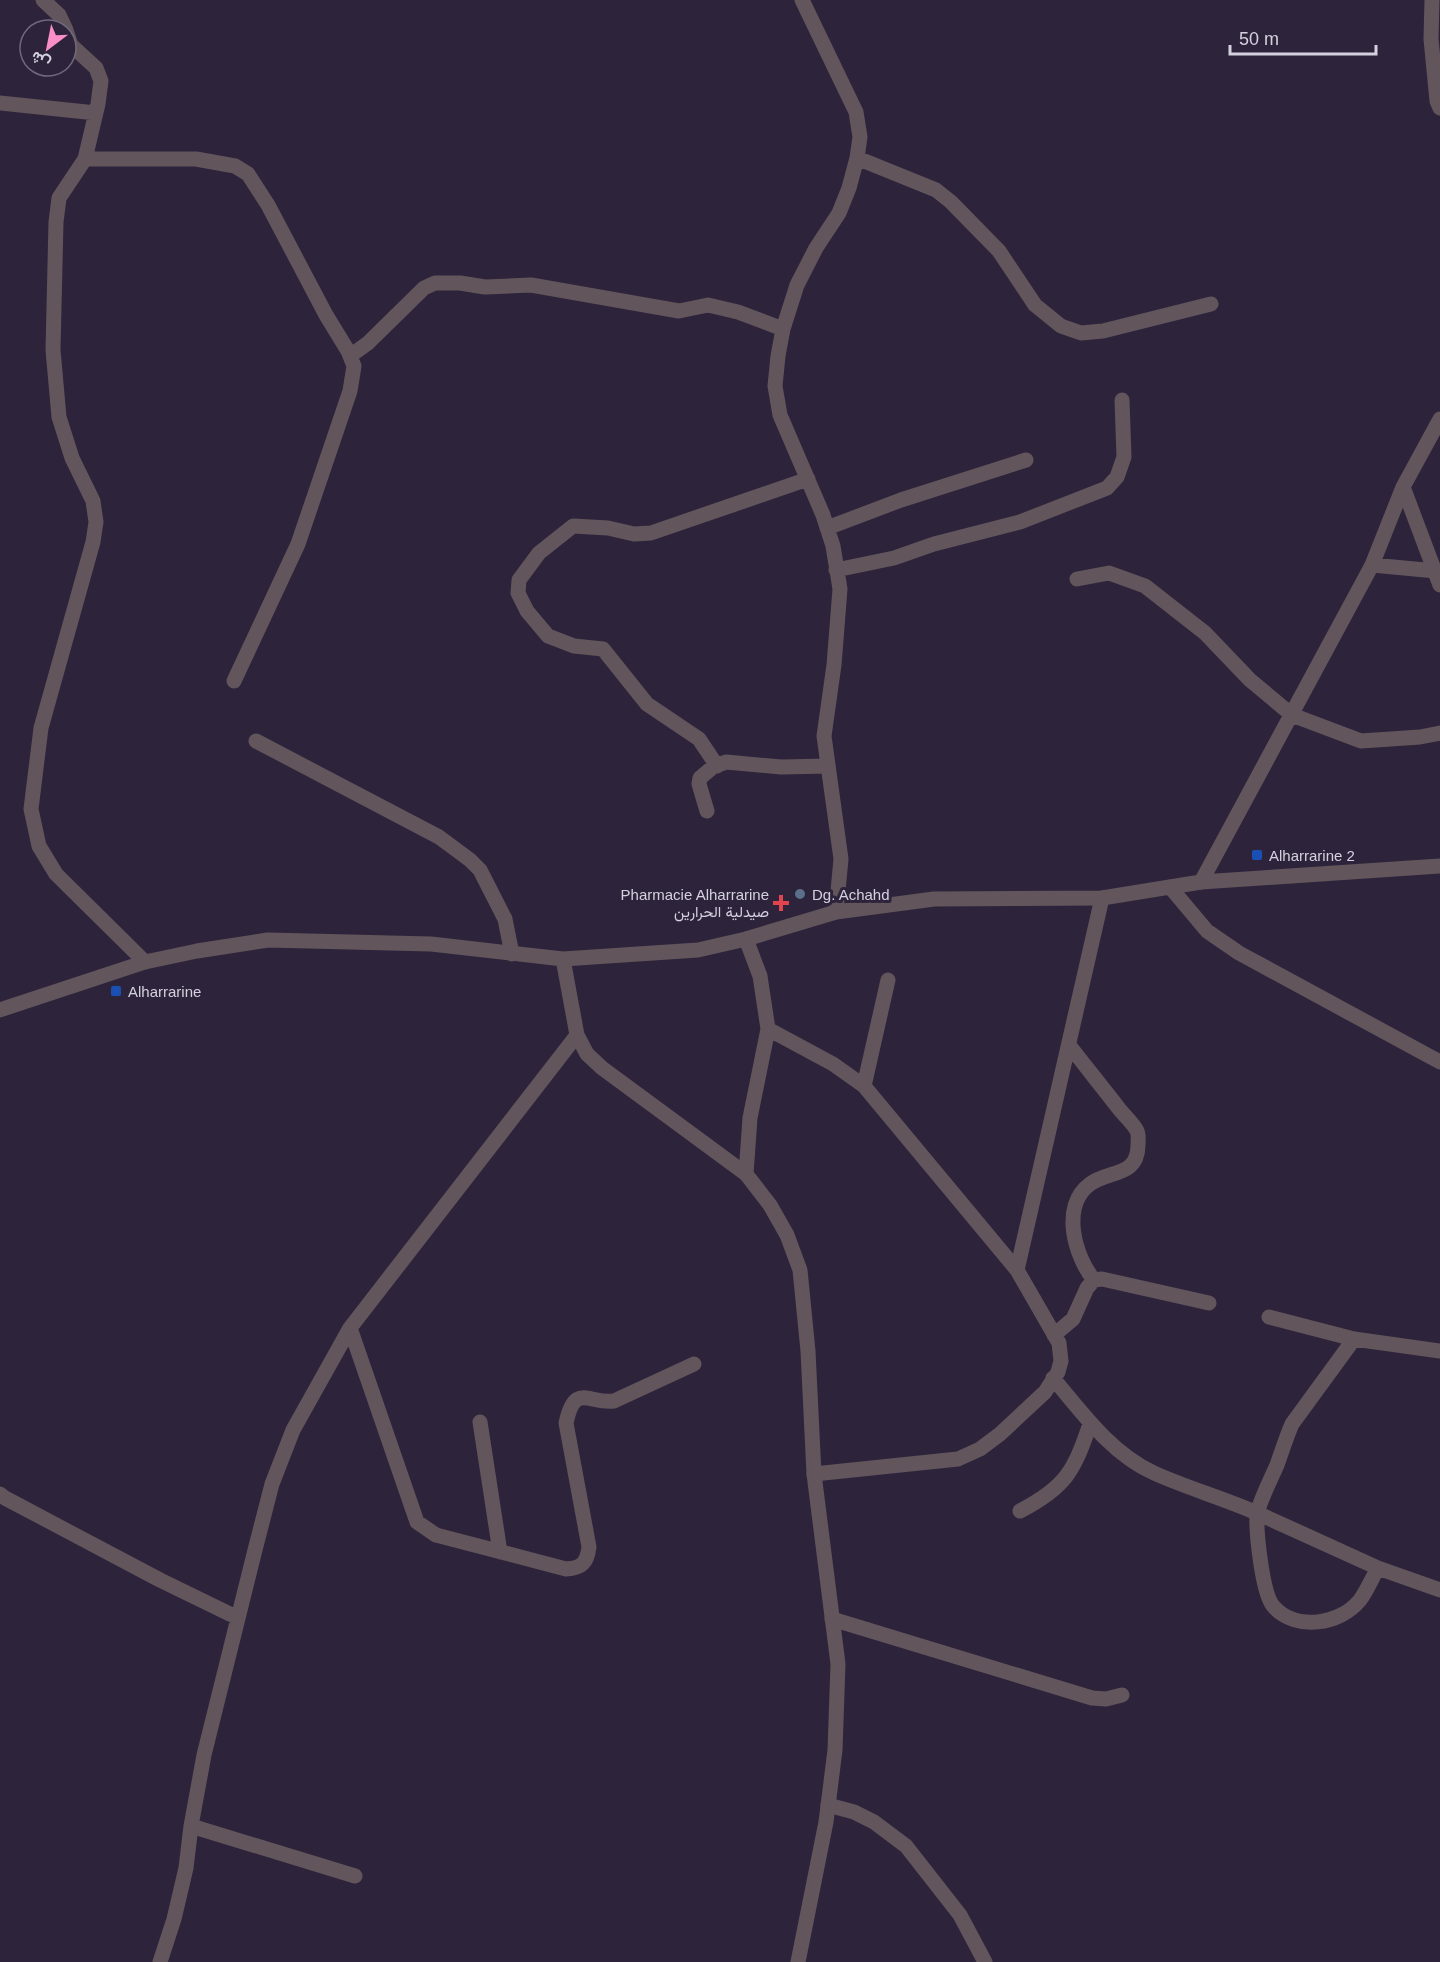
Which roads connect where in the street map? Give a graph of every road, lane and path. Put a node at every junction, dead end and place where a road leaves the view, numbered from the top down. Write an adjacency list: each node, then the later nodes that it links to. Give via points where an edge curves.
1 (43, 0): 4 (street)
2 (802, 0): 9 (street, via 856,112 860,137)
3 (1432, 0): 7 (street, via 1431,39)
4 (60, 18)
5 (78, 51): 8 (street, via 96,68 101,81)
6 (0, 103): 8 (street)
7 (1439, 104)
8 (96, 113): 10 (street)
9 (857, 158): 11 (street, via 936,190 951,202 999,251 1035,305 1061,326 1081,333 1103,332); 12 (street, via 839,213 797,285)
10 (85, 159): 13 (street, via 196,159 235,166 248,174); 39 (street, via 59,198 53,350 59,417 72,458 93,501 96,522 41,728 31,809 39,846 56,874)
11 (1210, 304)
12 (783, 329): 13 (street, via 708,305 679,311 531,285 435,283 424,288); 17 (street, via 775,386 780,415)
13 (350, 356): 24 (street, via 354,366 350,391 298,544)
14 (1122, 400): 21 (street, via 1124,457 1117,477 1107,488 1020,522 894,558)
15 (1440, 419): 18 (street)
16 (1026, 460): 19 (street)
17 (808, 479): 19 (street); 28 (street, via 651,533 573,526 539,553 519,580 518,593 527,611 548,636 574,646 603,649 647,704 699,739)
18 (1403, 487): 20 (street); 22 (street)
19 (827, 528): 21 (street)
20 (1372, 565): 22 (street); 25 (street)
21 (836, 570): 29 (street, via 839,615 824,736)
22 (1438, 578)
23 (1077, 579): 25 (street, via 1109,573 1144,586 1205,633 1250,680)
24 (234, 681)
25 (1292, 715): 26 (street, via 1361,741); 32 (street)
26 (1440, 733)
27 (256, 741): 37 (street, via 439,837 470,860 480,870 505,919)
28 (717, 766): 29 (street, via 726,762); 30 (street, via 700,778)
29 (828, 766): 35 (street, via 841,859)
30 (707, 811)
31 (1440, 866): 32 (street)
32 (1201, 882): 33 (street)
33 (1170, 887): 34 (street); 45 (street, via 1207,931 1239,953)
34 (1102, 898): 35 (street, via 934,898); 44 (street)
35 (836, 912): 36 (street)
36 (746, 939): 38 (street, via 698,950); 42 (street, via 760,976)
37 (512, 954): 38 (street); 39 (street, via 431,944 268,940)
38 (563, 959): 43 (street)
39 (145, 962): 41 (street)
40 (888, 980): 46 (street)
41 (0, 1010)
42 (768, 1029): 46 (street); 47 (street, via 750,1118)
43 (577, 1035): 47 (street, via 587,1054 602,1068); 52 (street)
44 (1069, 1045): 48 (street); 49 (street, via 1138,1132 1138,1154 1130,1168 1089,1185 1074,1208 1073,1232 1079,1255)
45 (1440, 1062)
46 (864, 1086): 48 (street)
47 (746, 1174): 60 (street, via 787,1234 800,1270)
48 (1017, 1270): 53 (street)
49 (1094, 1280): 50 (street); 53 (street, via 1073,1319)
50 (1209, 1303)
51 (1269, 1317): 54 (street)
52 (350, 1328): 64 (street, via 417,1522 436,1535); 67 (street, via 293,1430 272,1484)
53 (1054, 1335): 57 (street, via 1061,1361)
54 (1354, 1340): 55 (street); 63 (street, via 1292,1424)
55 (1440, 1351)
56 (694, 1364): 64 (street, via 614,1401 586,1396 576,1400 569,1411 566,1423 589,1547 581,1566 566,1569)
57 (1053, 1378): 59 (street); 60 (street, via 1045,1392 1000,1434 958,1459)
58 (480, 1422): 64 (street)
59 (1090, 1424): 62 (street, via 1065,1479 1046,1497); 63 (street, via 1152,1472)
60 (814, 1474): 68 (street)
61 (0, 1494): 67 (street)
62 (1020, 1511)
63 (1257, 1513): 65 (street); 65 (street, via 1264,1581 1272,1606 1292,1620 1310,1623 1338,1617 1359,1601)
64 (500, 1552)
65 (1378, 1568): 66 (street)
66 (1440, 1590)
67 (238, 1618): 71 (street)
68 (832, 1619): 69 (street, via 1092,1698); 70 (street, via 838,1664 835,1750)
69 (1122, 1695)
70 (828, 1805): 74 (street); 75 (street, via 874,1822 906,1846 960,1915)
71 (191, 1826): 72 (street); 73 (street, via 186,1868)
72 (355, 1876)
73 (160, 1962)
74 (798, 1962)
75 (985, 1962)

